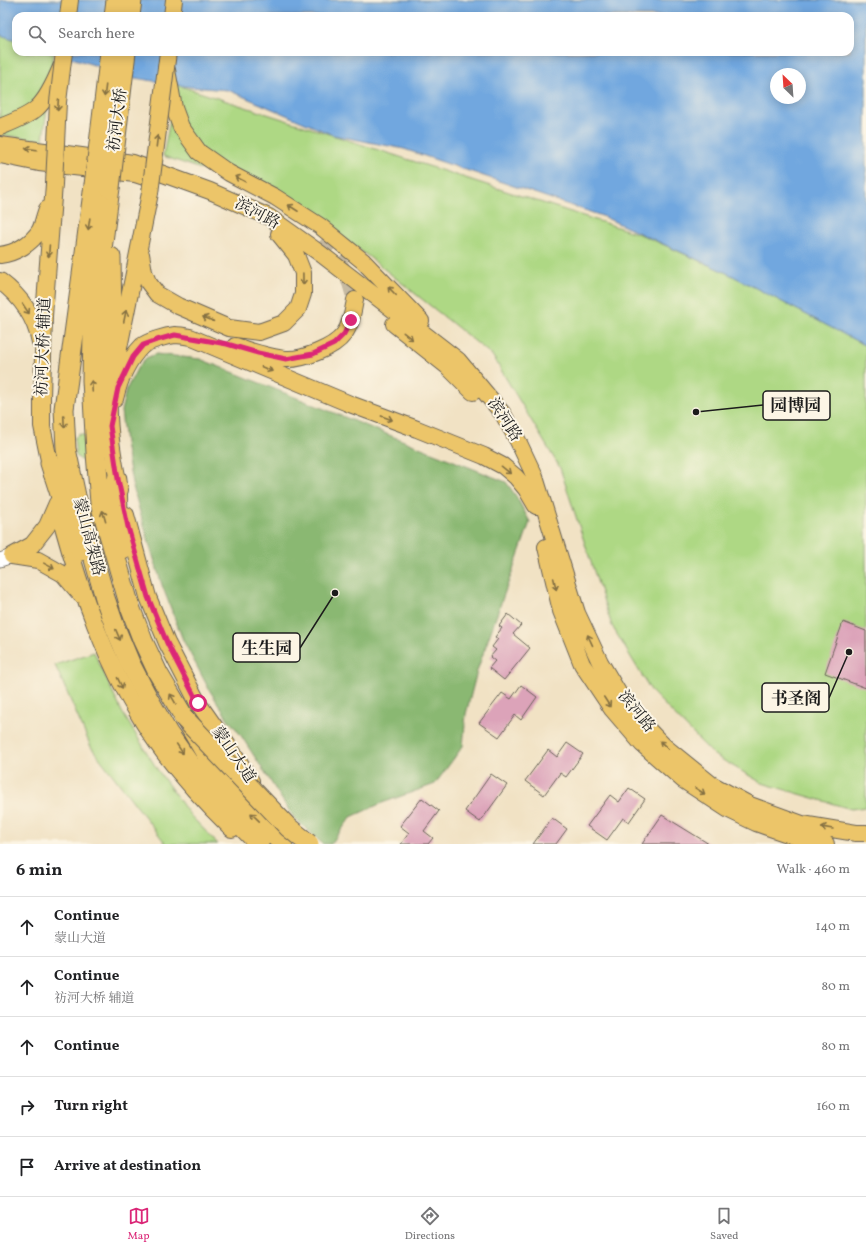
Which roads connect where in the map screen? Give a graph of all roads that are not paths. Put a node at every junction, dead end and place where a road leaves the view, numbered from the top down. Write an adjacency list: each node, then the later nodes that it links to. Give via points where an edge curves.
1 (70, 0): 5 (main road)
2 (116, 0): 6 (highway)
3 (132, 0): 7 (highway)
4 (174, 0): 8 (main road)
5 (68, 12)
6 (114, 12)
7 (130, 12)
8 (172, 12)
9 (110, 56): 18 (highway, 祊河大桥, one-way to 18, bridge)
10 (125, 56): 18 (highway, 祊河大桥, bridge)
11 (167, 58): 21 (main road, one-way to 11, bridge, via 150,193); 27 (main road, one-way to 11, bridge, via 363,261 320,226 275,197 229,173 199,152 181,127 174,108)
12 (63, 59): 13 (main road, via 52,86 37,109); 17 (main road, 祊河大桥 辅道, one-way to 17, bridge)
13 (0, 127)
14 (0, 145): 16 (main road, 滨河路, one-way to 14)
15 (0, 155): 19 (main road, 滨河路, via 39,163 135,174 183,190)
16 (106, 159): 20 (main road, via 133,156 147,158 220,184 249,197); 27 (main road, 滨河路, via 134,163 210,191 269,217)
17 (54, 184): 22 (main road, via 37,234 30,243 11,254); 26 (main road, 祊河大桥 辅道, one-way to 26)
18 (102, 186): 28 (highway, via 112,323); 35 (highway, 蒙山高架路, one-way to 35, via 64,409 66,449); 37 (highway, 蒙山高架路, one-way to 18, via 100,503 96,453 92,380 93,333)
19 (279, 234): 21 (main road, one-way to 21, via 296,255 301,267 303,294 298,308 284,323 259,332 229,328 157,294 144,272); 33 (main road, 滨河路, one-way to 33, via 447,366 470,388 497,419 528,479)
20 (320, 241)
21 (140, 244): 28 (main road, one-way to 21)
22 (0, 255)
23 (0, 281): 26 (main road, one-way to 26, via 17,296 30,314 39,336)
24 (355, 300): 25 (main road, via 351,320 344,334 334,344 313,354 286,359)
25 (190, 337): 29 (main road, via 175,335 143,345 133,357 118,388); 33 (main road, one-way to 33, via 350,404 484,456 503,466 516,477)
26 (43, 357): 30 (main road, 祊河大桥 辅道, via 42,426)
27 (458, 360): 40 (main road, 滨河路, one-way to 27, via 802,824 750,805 711,784 664,746 628,709 600,662 577,613 537,484 518,441 503,414)
28 (109, 394): 29 (main road)
29 (110, 426): 31 (main road)
30 (50, 463): 32 (main road, 祊河大桥 辅道); 35 (highway, via 69,522)
31 (118, 479): 37 (highway, via 118,513); 44 (main road, 蒙山大道, via 128,527 148,597 167,643 198,703 238,760 283,833)
32 (57, 503): 34 (main road, via 47,526 32,545); 36 (main road, 祊河大桥 辅道)
33 (536, 506): 46 (main road, 滨河路, one-way to 46, via 561,611 582,664 612,709 642,744 683,780 729,810 773,829 808,841)
34 (6, 558): 36 (main road, one-way to 36, via 38,560 63,574)
35 (105, 598): 39 (highway, 蒙山高架路, one-way to 39, via 130,663 148,698 193,770)
36 (86, 600): 41 (main road, 祊河大桥 辅道, one-way to 41, via 121,685 143,723 172,763 216,813)
37 (129, 602): 38 (highway, 蒙山高架路, one-way to 37, via 158,673)
38 (183, 716): 43 (highway, 蒙山高架路, one-way to 38, bridge, via 248,810 218,772); 45 (highway, bridge, via 288,827)
39 (225, 810): 41 (highway); 42 (highway, 蒙山高架路)
40 (866, 833)
41 (248, 844)
42 (259, 844)
43 (283, 844)
44 (296, 844)
45 (309, 844)
46 (826, 844)

